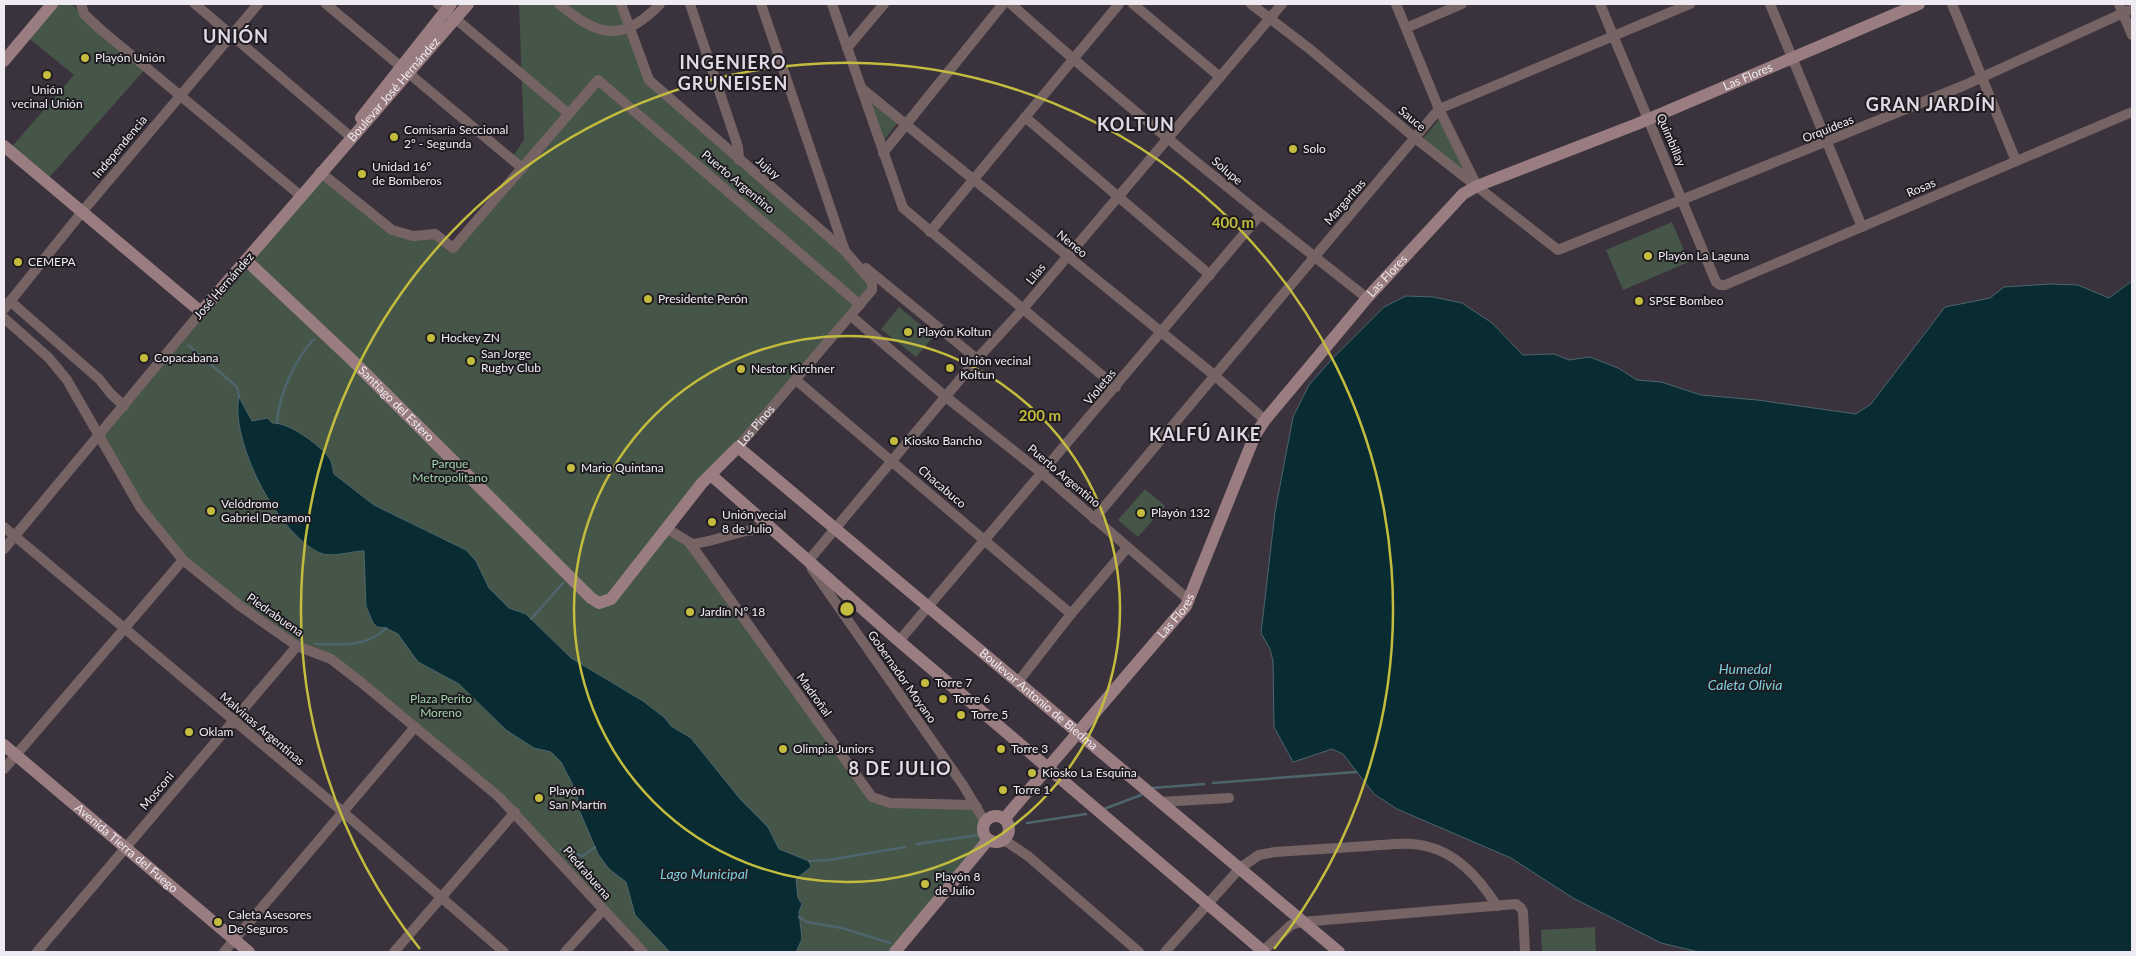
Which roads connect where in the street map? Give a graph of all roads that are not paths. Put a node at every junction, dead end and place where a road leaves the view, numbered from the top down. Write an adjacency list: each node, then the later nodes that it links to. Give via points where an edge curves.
1 (52, 4): 38 (street)
2 (81, 4): 43 (street, via 84,14)
3 (195, 4): 32 (street)
4 (258, 4): 32 (street, Independencia)
5 (326, 4): 39 (street)
6 (468, 4): 27 (street, Boulevar José Hernández)
7 (559, 4): 30 (street, via 582,23 596,29)
8 (621, 4): 30 (street, Jujuy)
9 (660, 4): 30 (street, via 641,23)
10 (690, 4): 56 (street, via 738,147)
11 (760, 4): 70 (street)
12 (832, 4): 35 (street)
13 (884, 4): 35 (street)
14 (1003, 4): 49 (street)
15 (1012, 4): 37 (street, Solupe)
16 (1119, 4): 37 (street)
17 (1133, 4): 40 (street)
18 (1252, 4): 29 (street, Sauce)
19 (1282, 4): 29 (street, Lilas)
20 (1396, 4): 31 (street)
21 (1462, 4): 31 (street)
22 (1600, 4): 34 (street, Quimbillay)
23 (1690, 4): 34 (street, Margaritas)
24 (1770, 4): 36 (street)
25 (1920, 4): 36 (street, Las Flores)
26 (1952, 4): 41 (street)
27 (447, 9): 39 (street, Boulevar José Hernández); 46 (street)
28 (2125, 9): 33 (street); 41 (street, Orquídeas)
29 (1269, 19): 40 (street, Lilas); 51 (street, Sauce, via 1311,50)
30 (630, 27): 56 (street, Jujuy, via 649,80)
31 (1406, 28): 44 (street)
32 (232, 35): 43 (street, Independencia); 50 (street)
33 (2132, 35)
34 (1614, 37): 44 (street, Margaritas); 48 (street, Quimbillay)
35 (847, 48): 42 (street)
36 (1793, 58): 48 (street, Las Flores); 53 (street)
37 (1073, 60): 47 (street); 52 (street, Solupe)
38 (4, 61)
39 (406, 70): 50 (street, Boulevar José Hernández, via 352,129); 58 (street)
40 (1220, 77): 52 (street, Lilas)
41 (1981, 78): 53 (street, Orquídeas); 57 (street)
42 (861, 88): 49 (street, Neneo); 55 (street)
43 (181, 95): 62 (street); 65 (street, Independencia)
44 (1440, 109): 51 (street, Margaritas); 61 (street)
45 (2132, 112): 57 (street, Rosas)
46 (569, 114): 58 (street); 78 (street, Puerto Argentino, via 598,80)
47 (1025, 117): 60 (street); 63 (street)
48 (1648, 119): 61 (street, Las Flores); 64 (street, Quimbillay)
49 (905, 124): 55 (street); 60 (street, Neneo)
50 (350, 137): 59 (street, José Hernández)
51 (1415, 138): 61 (street, Sauce); 72 (street, Margaritas)
52 (1168, 139): 63 (street, Lilas); 66 (street, Solupe)
53 (1828, 143): 64 (street, Orquídeas); 67 (street)
54 (4, 146): 65 (street)
55 (883, 153): 68 (street, via 903,208)
56 (739, 160): 70 (street, Jujuy)
57 (2016, 161): 67 (street, Rosas)
58 (522, 168): 59 (street, via 453,248 434,234 413,236 392,230)
59 (320, 172): 62 (street, José Hernández)
60 (972, 179): 68 (street); 71 (street, Neneo)
61 (1477, 186): 69 (street, Sauce); 76 (street, Las Flores, via 1463,194)
62 (301, 196): 73 (street, José Hernández)
63 (1118, 196): 71 (street, Lilas); 74 (street)
64 (1683, 201): 69 (street, Orquídeas); 75 (street, Quimbillay)
65 (82, 212): 77 (street, Independencia); 80 (street)
66 (1260, 215): 72 (street, Solupe); 74 (street, Violetas)
67 (1862, 227): 75 (street, Rosas)
68 (930, 232): 79 (street)
69 (1558, 250)
70 (845, 251): 78 (street, Los Pinos, via 872,283 872,290); 84 (street, Jujuy)
71 (1066, 256): 79 (street, Lilas); 83 (street, Neneo)
72 (1315, 256): 76 (street, Solupe); 85 (street, Margaritas)
73 (246, 260): 80 (street, José Hernández); 108 (street, Santiago del Estero, via 351,359 591,598 602,604)
74 (1210, 275): 83 (street, Violetas)
75 (1720, 285)
76 (1367, 298): 90 (street, Las Flores)
77 (7, 305): 89 (street, via 99,379)
78 (860, 305): 81 (street, Los Pinos)
79 (1022, 310): 84 (street, Lilas); 87 (street)
80 (201, 312): 89 (street, José Hernández)
81 (851, 316): 86 (street, Los Pinos); 88 (street, Puerto Argentino)
82 (4, 318): 91 (street, Piedrabuena, via 59,370)
83 (1161, 334): 85 (street, Neneo); 87 (street, Violetas)
84 (977, 359): 88 (street, Lilas)
85 (1214, 375): 90 (street, Neneo); 96 (street, Margaritas)
86 (796, 380): 92 (street, Los Pinos); 93 (street, Chacabuco)
87 (1116, 387): 95 (street, Violetas)
88 (946, 396): 93 (street, Lilas); 95 (street, Puerto Argentino)
89 (124, 406): 91 (street, José Hernández)
90 (1265, 420): 109 (street, Las Flores, via 1255,435)
91 (100, 436): 101 (street, José Hernández); 106 (street, Piedrabuena, via 140,507)
92 (738, 448): 94 (street, Los Pinos); 99 (street, Boulevar Antonio de Biedma)
93 (891, 461): 99 (street, Lilas); 102 (street, Chacabuco)
94 (712, 474): 98 (street, Los Pinos); 100 (street)
95 (1043, 474): 96 (street, Puerto Argentino); 102 (street, Violetas)
96 (1094, 519): 104 (street, Puerto Argentino)
97 (4, 527): 101 (street, Malvinas Argentinas)
98 (666, 528): 103 (street, Madroñal); 108 (street, Los Pinos)
99 (834, 528): 107 (street, Lilas); 110 (street, Boulevar Antonio de Biedma)
100 (776, 532): 103 (street, via 757,529); 107 (street)
101 (15, 536): 105 (street, José Hernández); 112 (street, Malvinas Argentinas)
102 (984, 539): 110 (street, Violetas); 111 (street, Chacabuco)
103 (690, 544): 125 (street, Madroñal, via 872,797 890,803)
104 (1127, 548): 109 (street, Puerto Argentino); 111 (street)
105 (4, 549)
106 (183, 560): 112 (street); 114 (street, Piedrabuena)
107 (809, 560): 113 (street); 125 (street, Gobernador Moyano, via 812,569)
108 (611, 599)
109 (1189, 600): 118 (street, Las Flores)
110 (928, 606): 113 (street, Violetas); 115 (street, Boulevar Antonio de Biedma)
111 (1071, 614): 115 (street)
112 (124, 628): 116 (street, Malvinas Argentinas); 120 (street)
113 (899, 641): 122 (street)
114 (297, 646): 116 (street, Mosconi); 117 (street, Piedrabuena, via 330,659)
115 (1018, 682): 118 (street, Boulevar Antonio de Biedma)
116 (232, 720): 126 (street, Malvinas Argentinas); 132 (street, Mosconi)
117 (415, 727): 126 (street); 127 (street, Piedrabuena)
118 (1077, 732): 122 (street, Las Flores); 124 (street, Boulevar Antonio de Biedma)
119 (4, 744): 120 (street, Avenida Tierra del Fuego)
120 (16, 755): 121 (street); 132 (street, Avenida Tierra del Fuego)
121 (4, 769)
122 (1047, 769): 128 (street, Las Flores); 135 (street)
123 (1229, 798): 124 (street)
124 (1160, 802): 133 (street, Boulevar Antonio de Biedma)
125 (977, 807): 129 (street, Gobernador Moyano)
126 (343, 812): 134 (street, Malvinas Argentinas); 139 (street)
127 (515, 812): 134 (street); 137 (street, Piedrabuena)
128 (1005, 818): 129 (street, via 994,816); 131 (street, via 1010,832)
129 (985, 822): 130 (street, via 984,834)
130 (988, 840): 131 (street, via 996,843); 140 (street)
131 (1004, 840): 148 (street, via 1028,856)
132 (125, 847): 139 (street, Avenida Tierra del Fuego); 141 (street, Mosconi)
133 (1240, 868): 135 (street); 136 (street, via 1259,855 1275,852 1416,844 1443,852 1479,878); 138 (street, Boulevar Antonio de Biedma)
134 (440, 899): 144 (street); 145 (street, Malvinas Argentinas)
135 (1209, 906): 149 (street); 150 (street)
136 (1497, 906): 138 (street); 152 (street, via 1516,904 1521,908)
137 (603, 910): 146 (street); 147 (street, Piedrabuena)
138 (1302, 922): 150 (street, via 1291,925); 151 (street, Boulevar Antonio de Biedma)
139 (234, 940): 142 (street); 143 (street, Avenida Tierra del Fuego)
140 (899, 951)
141 (37, 952)
142 (224, 952)
143 (250, 952)
144 (394, 952)
145 (504, 952)
146 (565, 952)
147 (643, 952)
148 (1139, 952)
149 (1165, 952)
150 (1263, 952)
151 (1338, 952)
152 (1525, 952)

